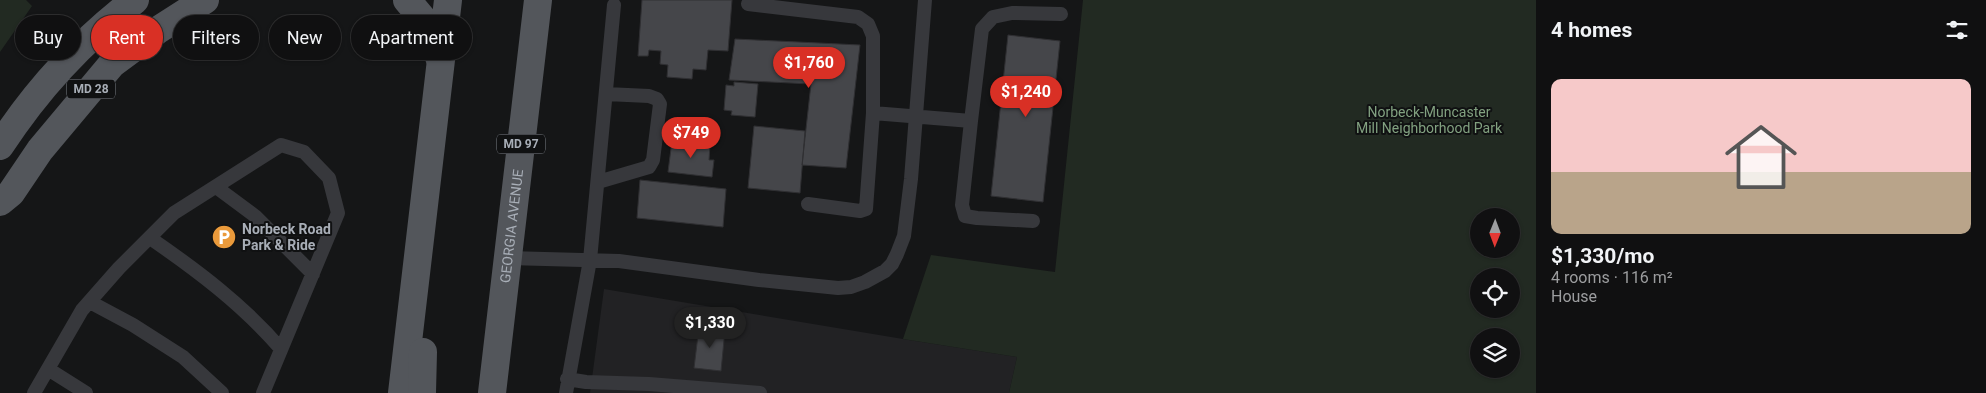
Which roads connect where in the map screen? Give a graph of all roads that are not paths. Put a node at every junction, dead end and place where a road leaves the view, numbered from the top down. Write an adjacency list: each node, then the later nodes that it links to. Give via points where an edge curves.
1 (135, 0): 17 (main road, MD 28, via 85,42 57,71 23,110)
2 (205, 0): 20 (main road, MD 28, via 112,64 40,150 11,193)
3 (407, 0): 10 (main road)
4 (448, 0): 11 (main road)
5 (538, 0): 24 (main road, GEORGIA AVENUE / MD 97)
6 (925, 0): 15 (lane)
7 (614, 4): 13 (lane)
8 (748, 4): 14 (lane, via 858,17 868,24 873,36)
9 (1061, 14): 16 (lane, via 1012,13 993,17 982,29)
10 (420, 15)
11 (446, 15)
12 (441, 60): 26 (main road)
13 (606, 94): 18 (lane); 18 (lane, via 649,96 660,104 653,160 649,167)
14 (873, 113): 15 (lane); 21 (lane, via 866,209 860,212)
15 (916, 117): 16 (lane); 25 (lane, via 904,236 892,264 865,282 838,288)
16 (972, 121): 22 (lane, via 962,205 965,216)
17 (0, 146)
18 (598, 182): 25 (lane)
19 (216, 187): 23 (lane, via 174,213); 27 (lane, via 255,216); 27 (lane, via 281,145 304,152 329,178 338,213)
20 (0, 202)
21 (808, 204)
22 (1033, 221)
23 (150, 238): 28 (lane); 29 (lane, via 198,271)
24 (507, 258): 25 (lane); 38 (main road, GEORGIA AVENUE / MD 97)
25 (590, 260): 31 (lane)
26 (417, 268): 36 (main road); 37 (main road, via 423,336)
27 (313, 274): 29 (lane)
28 (90, 302): 30 (lane, via 82,310); 34 (lane, via 183,357)
29 (281, 349): 35 (lane)
30 (48, 369): 32 (lane); 33 (lane)
31 (567, 379): 39 (lane); 40 (lane)
32 (34, 393)
33 (86, 393)
34 (222, 393)
35 (263, 393)
36 (402, 393)
37 (422, 393)
38 (492, 393)
39 (566, 393)
40 (760, 393)

